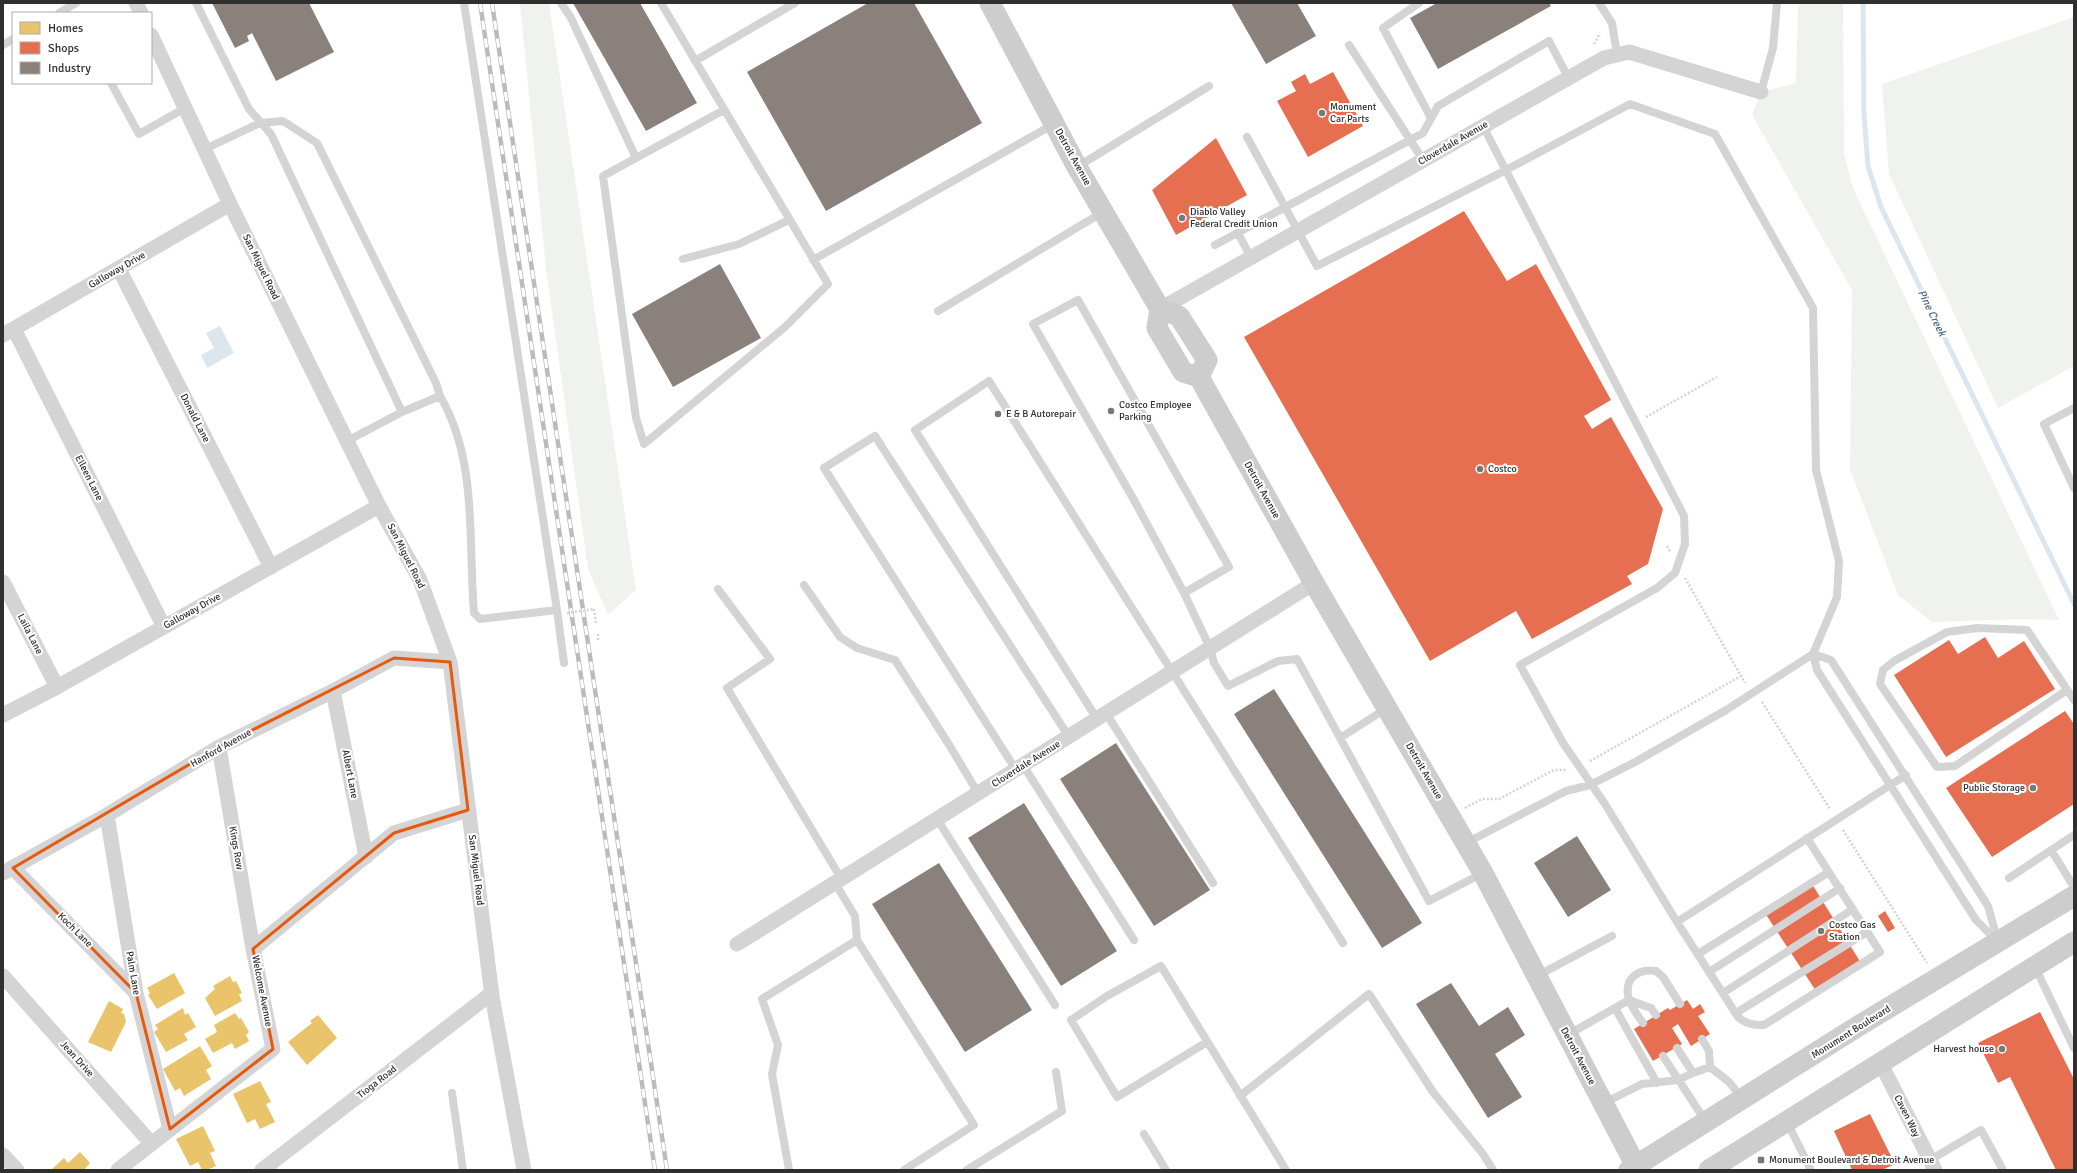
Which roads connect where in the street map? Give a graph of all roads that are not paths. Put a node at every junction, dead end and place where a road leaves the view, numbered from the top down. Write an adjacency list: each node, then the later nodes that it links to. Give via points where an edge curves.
1 (136, 3): 13 (street)
2 (196, 3): 27 (lane, via 249,109)
3 (464, 3): 63 (lane)
4 (561, 3): 33 (lane)
5 (661, 3): 19 (lane)
6 (795, 3): 19 (lane)
7 (990, 3): 28 (street, Detroit Avenue)
8 (1419, 3): 26 (lane, via 1383,28)
9 (1599, 3): 18 (lane, via 1612,24)
10 (1777, 3): 23 (lane, via 1773,48)
11 (73, 8): 12 (lane)
12 (62, 12)
13 (140, 12)
14 (152, 37): 24 (street, San Miguel Road)
15 (12, 40): 16 (lane)
16 (3, 45)
17 (1350, 45): 31 (lane)
18 (1617, 54): 20 (street, Cloverdale Avenue, via 1604,58); 23 (street, Cloverdale Avenue, via 1629,52 1642,55)
19 (695, 62): 25 (lane)
20 (1569, 79): 26 (lane, via 1549,41 1438,106); 29 (street, Cloverdale Avenue)
21 (112, 84): 24 (lane, via 139,134)
22 (1209, 86): 35 (lane)
23 (1761, 92)
24 (185, 108): 32 (street, San Miguel Road)
25 (724, 110): 33 (lane); 40 (lane)
26 (1431, 118): 31 (lane, via 1423,133)
27 (260, 123): 32 (lane); 51 (lane, via 284,121 317,143); 53 (lane, via 271,134)
28 (1054, 124): 35 (street, Detroit Avenue); 46 (lane)
29 (1484, 126): 34 (street, Cloverdale Avenue); 36 (lane)
30 (1247, 137): 38 (lane)
31 (1410, 140): 34 (lane); 38 (lane)
32 (205, 149): 37 (street, San Miguel Road)
33 (636, 158): 46 (lane, via 603,176 636,418 644,444 785,327 828,284)
34 (1423, 160): 41 (street, Cloverdale Avenue)
35 (1077, 166): 39 (street, Detroit Avenue)
36 (1506, 170): 41 (lane, via 1317,266); 66 (lane, via 1630,104 1715,134 1813,308 1816,470 1839,561 1837,597); 83 (lane, via 1684,516 1684,544 1675,573 1657,588 1520,665)
37 (230, 204): 47 (street, Galloway Drive); 54 (street, San Miguel Road)
38 (1286, 207): 41 (lane); 42 (lane)
39 (1103, 212): 48 (street, Detroit Avenue); 49 (lane)
40 (789, 220): 45 (lane, via 739,244); 46 (lane)
41 (1298, 231): 44 (street, Cloverdale Avenue)
42 (1238, 233): 43 (lane); 44 (lane)
43 (1215, 245)
44 (1251, 258): 48 (street, Cloverdale Avenue)
45 (683, 259)
46 (813, 260)
47 (119, 269): 50 (street, Galloway Drive); 57 (street, Donald Lane)
48 (1160, 309): 59 (street, Detroit Avenue, via 1179,316 1206,360 1199,377)
49 (938, 311)
50 (9, 332): 64 (street, Eileen Lane)
51 (440, 396): 53 (lane); 63 (lane, via 451,414 461,444 467,475 474,612 480,618)
52 (2074, 408): 55 (lane, via 2044,424)
53 (402, 412): 54 (lane)
54 (347, 441): 56 (street, San Miguel Road)
55 (2074, 488)
56 (379, 506): 57 (street, Galloway Drive); 67 (street, San Miguel Road, via 420,580)
57 (271, 567): 64 (street, Galloway Drive)
58 (3, 582): 70 (street, Laila Lane)
59 (1314, 583): 65 (street, Cloverdale Avenue); 74 (street, Detroit Avenue)
60 (804, 585): 84 (lane, via 840,637 857,648 895,660)
61 (718, 589): 97 (lane, via 770,659 727,688)
62 (1184, 593): 62 (lane, via 1033,324 1078,300 1229,567); 65 (lane)
63 (557, 610): 68 (lane)
64 (164, 627): 70 (street, Galloway Drive)
65 (1210, 648): 69 (street, Cloverdale Avenue); 78 (lane, via 1214,662 1228,686 1278,661 1297,659)
66 (1813, 654): 81 (lane, via 1830,660); 82 (lane, via 1817,670); 83 (lane, via 1683,735)
67 (450, 662): 72 (street, Hanford Avenue, via 394,658); 85 (street, San Miguel Road)
68 (564, 664)
69 (1172, 672): 76 (street, Cloverdale Avenue); 76 (lane, via 989,381 915,430); 110 (lane)
70 (57, 687): 75 (street, Galloway Drive)
71 (2067, 690): 71 (lane, via 1955,766 1937,767 1880,684 1883,670 1894,661 1947,632 1977,628 2027,630); 73 (lane)
72 (333, 691): 79 (street, Hanford Avenue); 92 (street, Albert Lane)
73 (2074, 700)
74 (1387, 708): 78 (lane); 90 (street, Detroit Avenue)
75 (3, 715)
76 (1102, 716): 77 (street, Cloverdale Avenue); 98 (lane)
77 (1069, 736): 80 (street, Cloverdale Avenue); 80 (lane, via 875,436 824,468)
78 (1340, 738): 95 (lane, via 1429,901)
79 (219, 747): 86 (street, Hanford Avenue); 112 (street, Kings Row)
80 (1019, 768): 84 (street, Cloverdale Avenue); 107 (lane)
81 (1906, 775): 82 (lane); 108 (lane, via 1988,906)
82 (1890, 784): 89 (lane); 108 (lane, via 1976,920)
83 (1590, 785): 90 (lane, via 1566,791); 103 (lane, via 1605,804)
84 (978, 793): 87 (street, Cloverdale Avenue)
85 (468, 810): 92 (street, Welcome Avenue, via 394,833); 119 (street, San Miguel Road)
86 (107, 815): 93 (street, Hanford Avenue); 118 (street, Palm Lane)
87 (937, 819): 97 (street, Cloverdale Avenue); 123 (lane)
88 (2074, 835): 91 (lane)
89 (1808, 838): 94 (lane); 103 (lane)
90 (1465, 844): 95 (street, Detroit Avenue)
91 (2051, 850): 96 (lane); 99 (lane)
92 (366, 857): 112 (street, Welcome Avenue)
93 (8, 871): 118 (street, Koch Lane)
94 (1829, 872): 100 (lane); 113 (lane)
95 (1482, 873): 117 (street, Detroit Avenue)
96 (2009, 878)
97 (838, 881): 106 (lane, via 855,916); 111 (street, Cloverdale Avenue)
98 (1214, 883)
99 (2074, 887)
100 (1840, 888): 102 (lane); 115 (lane)
101 (2074, 896): 108 (street, Monument Boulevard)
102 (1853, 909): 104 (lane); 120 (lane)
103 (1677, 922): 113 (lane)
104 (1867, 932): 125 (lane); 125 (lane, via 1880,952 1764,1025 1744,1022)
105 (1612, 936): 117 (lane)
106 (857, 940): 157 (lane, via 762,999 778,1045 772,1074); 158 (lane, via 974,1125)
107 (1134, 940)
108 (1998, 942): 142 (street, Monument Boulevard)
109 (2074, 942): 114 (street)
110 (1343, 943)
111 (737, 944)
112 (254, 949): 146 (street, Welcome Avenue, via 273,1049)
113 (1698, 954): 115 (lane)
114 (2034, 966): 132 (lane); 134 (street)
115 (1709, 972): 120 (lane)
116 (3, 976): 148 (street, Jean Drive)
117 (1537, 976): 128 (street, Detroit Avenue)
118 (136, 993): 146 (street, Palm Lane)
119 (492, 993): 154 (street, Tioga Road); 156 (street, San Miguel Road)
120 (1723, 993): 125 (lane)
121 (1629, 1000): 122 (lane, via 1627,986 1633,975 1647,970 1656,971 1663,977); 124 (lane); 126 (lane, via 1651,1008); 127 (lane)
122 (1680, 1004)
123 (1055, 1005)
124 (1614, 1008): 128 (lane); 139 (lane)
125 (1736, 1013)
126 (1656, 1016)
127 (1643, 1024)
128 (1568, 1035): 143 (street, Detroit Avenue)
129 (1702, 1039): 135 (lane, via 1710,1051)
130 (1207, 1042): 130 (lane, via 1117,1097 1071,1020 1107,996 1161,966); 141 (lane)
131 (1677, 1048): 137 (lane)
132 (2074, 1048)
133 (1663, 1056): 138 (lane)
134 (1880, 1062): 144 (street); 150 (street, Caven Way)
135 (1710, 1068): 137 (lane); 142 (lane, via 1729,1082)
136 (1056, 1072): 159 (lane, via 1062,1111)
137 (1692, 1073): 138 (lane)
138 (1678, 1080): 139 (lane); 145 (lane)
139 (1657, 1083): 143 (lane, via 1642,1084)
140 (452, 1093): 155 (lane)
141 (1240, 1096): 161 (lane); 162 (lane, via 1369,994 1433,1092)
142 (1743, 1099): 145 (street, Monument Boulevard)
143 (1603, 1103): 151 (street, Detroit Avenue)
144 (1786, 1121): 163 (street); 164 (lane)
145 (1707, 1123): 151 (street, Monument Boulevard)
146 (170, 1129): 148 (street, Welcome Avenue)
147 (1144, 1134): 160 (lane)
148 (151, 1143): 153 (street, Welcome Avenue)
149 (3, 1155): 152 (street)
150 (1932, 1165): 165 (lane, via 1981,1130)
151 (1635, 1168)
152 (17, 1170)
153 (118, 1170)
154 (262, 1170)
155 (463, 1170)
156 (524, 1170)
157 (790, 1170)
158 (904, 1170)
159 (967, 1170)
160 (1166, 1170)
161 (1286, 1170)
162 (1493, 1170)
163 (1709, 1170)
164 (1811, 1170)
165 (2003, 1170)

